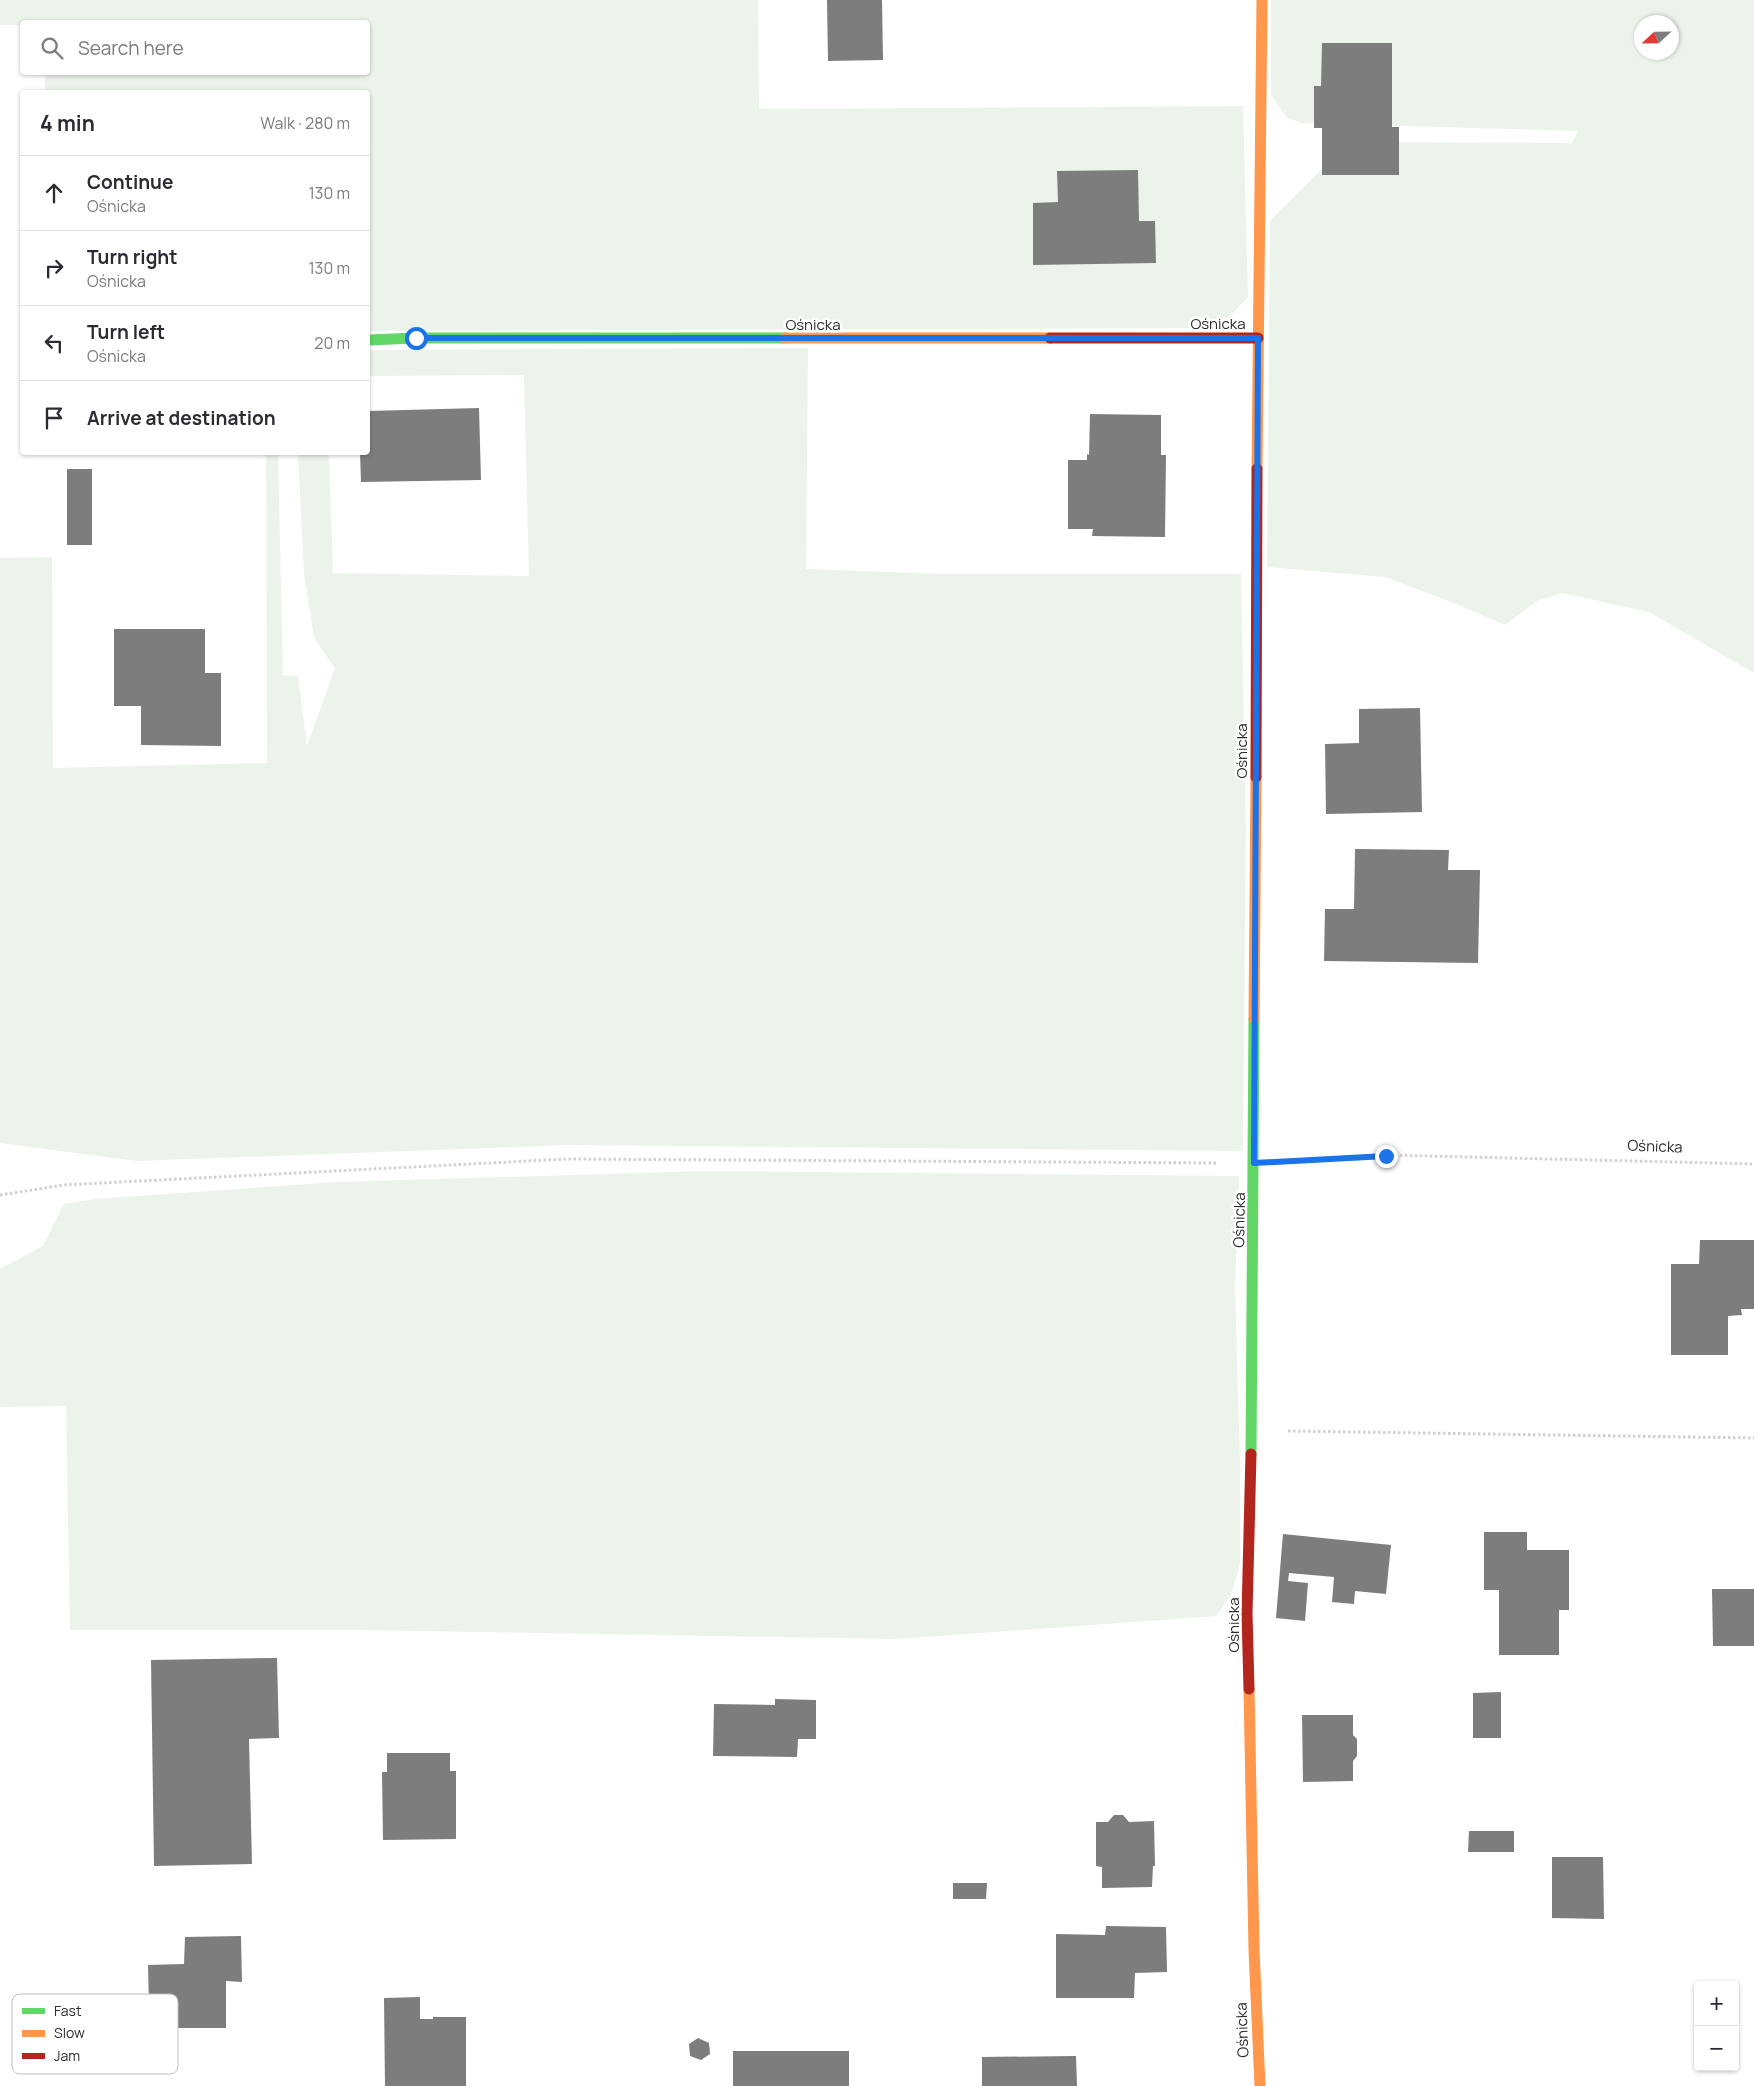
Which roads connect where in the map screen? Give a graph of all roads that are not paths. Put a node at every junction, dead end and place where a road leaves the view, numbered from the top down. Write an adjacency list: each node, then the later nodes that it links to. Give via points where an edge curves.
1 (1262, 0): 2 (street, Ośnicka)
2 (1258, 338): 3 (street, Ośnicka); 4 (street, Ośnicka, via 1252,1431 1248,1614 1254,1960)
3 (370, 340)
4 (1260, 2086)

